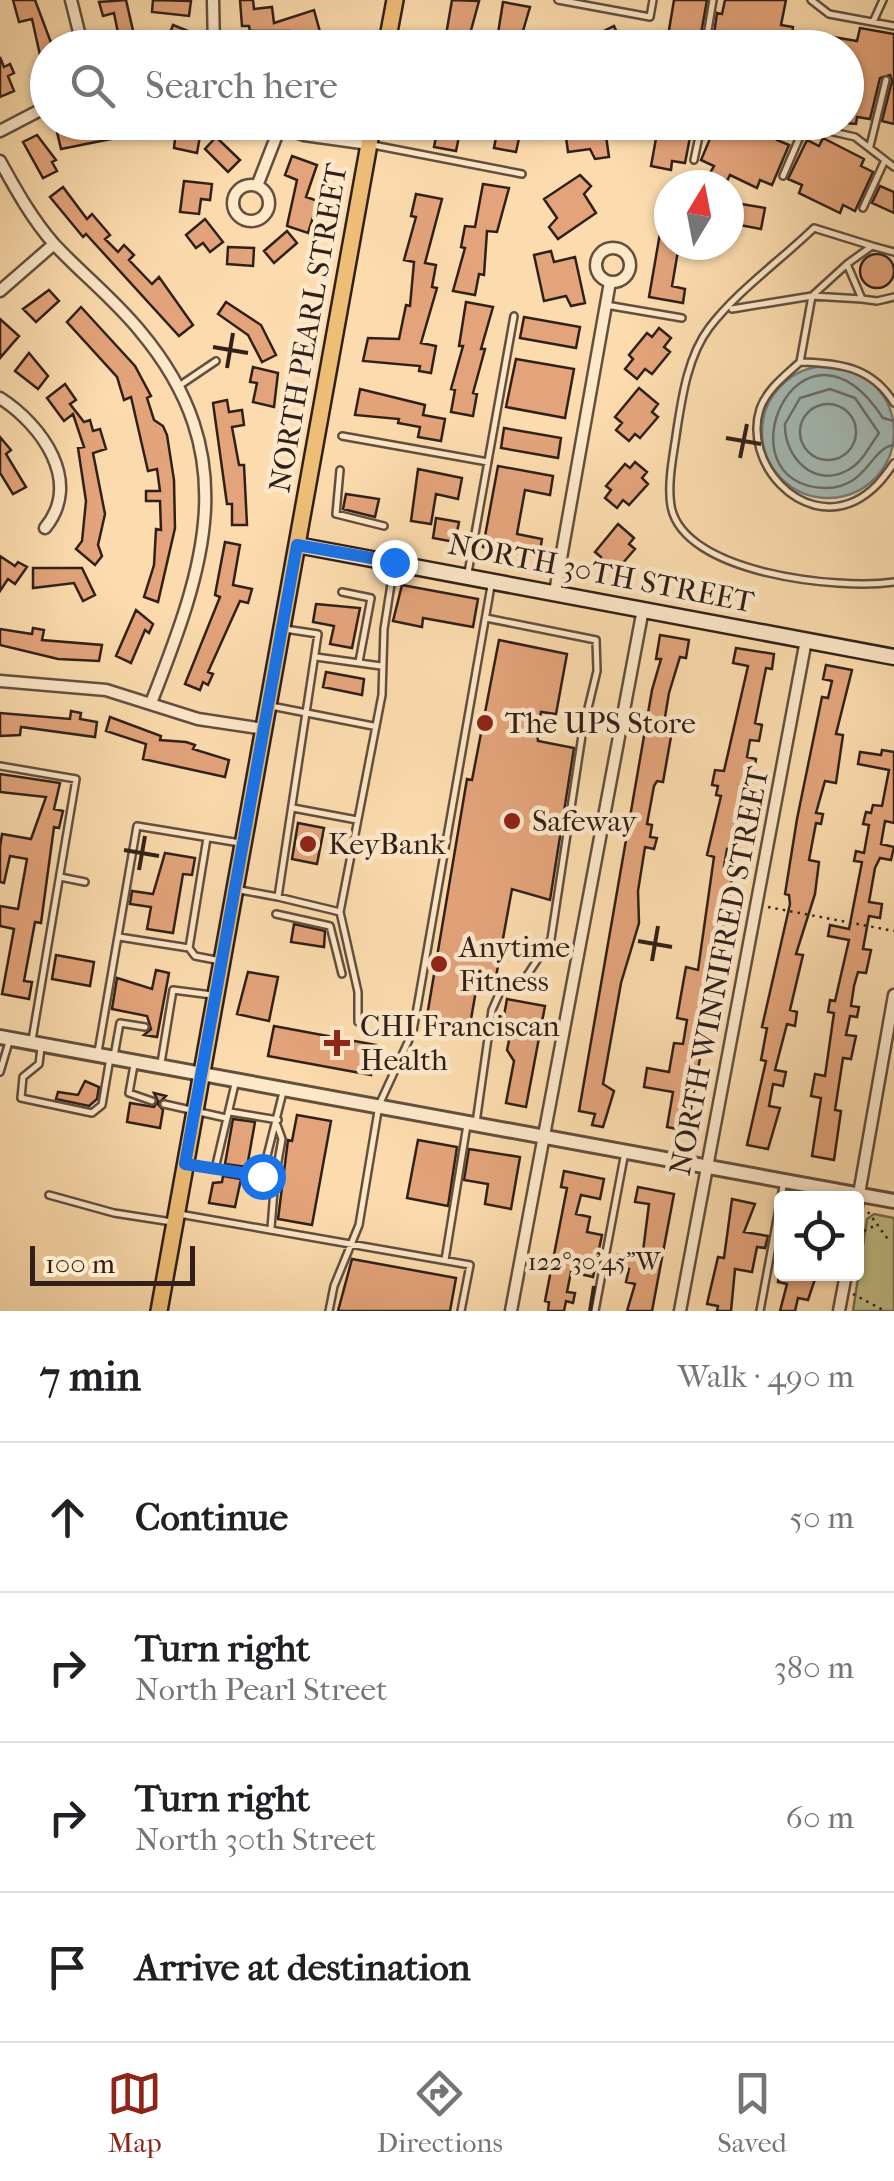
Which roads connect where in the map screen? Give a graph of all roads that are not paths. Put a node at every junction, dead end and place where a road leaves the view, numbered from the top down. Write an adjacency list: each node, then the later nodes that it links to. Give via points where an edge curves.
1 (71, 0): 11 (street)
2 (213, 0): 12 (street)
3 (395, 0): 13 (main road)
4 (558, 0): 5 (lane, via 650,17)
5 (653, 0)
6 (713, 0): 14 (lane)
7 (811, 0): 9 (lane, via 830,14)
8 (883, 0): 9 (lane)
9 (872, 22): 10 (lane)
10 (894, 26)
11 (78, 30)
12 (214, 30)
13 (389, 30)
14 (707, 30)
15 (886, 80): 25 (lane)
16 (30, 115): 17 (street)
17 (0, 130)
18 (270, 140): 32 (street)
19 (328, 140): 24 (street)
20 (370, 140): 24 (main road, NORTH PEARL STREET)
21 (698, 140): 26 (lane)
22 (799, 140): 31 (lane)
23 (861, 140): 25 (lane)
24 (369, 144): 30 (lane); 58 (main road, NORTH PEARL STREET)
25 (870, 146): 27 (lane)
26 (694, 160)
27 (885, 160): 29 (lane); 33 (lane)
28 (0, 161): 34 (street)
29 (894, 167)
30 (522, 174)
31 (782, 176)
32 (257, 186)
33 (863, 208)
34 (54, 244): 39 (street); 49 (street, via 138,328)
35 (872, 246): 36 (lane); 37 (lane); 44 (lane, via 814,228)
36 (894, 252)
37 (847, 264): 40 (lane); 42 (lane)
38 (610, 282): 43 (street)
39 (0, 291)
40 (812, 296): 42 (lane); 44 (lane); 48 (lane)
41 (894, 297): 42 (lane)
42 (862, 299)
43 (606, 305): 46 (lane); 64 (street)
44 (729, 309): 62 (lane, via 694,357 681,406 671,507 687,536 739,565 863,586)
45 (514, 316): 53 (lane)
46 (682, 318)
47 (216, 361): 49 (lane)
48 (800, 362): 51 (lane, via 867,373); 54 (lane, via 760,408 756,438 764,469 788,492 817,505 852,503 877,487)
49 (177, 388): 76 (street, via 204,470 204,535 193,594)
50 (0, 398): 57 (street, via 33,425 56,466 60,504)
51 (894, 403)
52 (342, 436): 53 (lane)
53 (488, 462): 60 (lane)
54 (894, 463)
55 (340, 470): 56 (lane, via 338,517)
56 (384, 526)
57 (45, 528)
58 (297, 545): 59 (main road, NORTH 30TH STREET); 68 (main road, NORTH PEARL STREET)
59 (394, 562): 60 (main road, NORTH 30TH STREET); 69 (lane)
60 (467, 576): 61 (main road, NORTH 30TH STREET)
61 (492, 580): 64 (main road, NORTH 30TH STREET); 66 (lane)
62 (894, 582)
63 (342, 592): 67 (lane, via 370,598)
64 (555, 592): 65 (main road, NORTH 30TH STREET)
65 (642, 610): 70 (main road, NORTH 30TH STREET); 116 (street)
66 (486, 618): 111 (lane, via 413,1031); 115 (lane, via 596,640 597,670 551,940 526,977 500,992 492,1010)
67 (366, 626): 69 (lane); 73 (lane)
68 (282, 628): 71 (lane, via 318,634); 77 (main road, NORTH PEARL STREET)
69 (384, 630): 74 (lane)
70 (806, 640): 72 (main road, NORTH 30TH STREET); 119 (street, NORTH WINNIFRED STREET)
71 (316, 656): 73 (lane); 78 (lane)
72 (894, 657)
73 (359, 662): 74 (lane)
74 (381, 666): 79 (lane)
75 (0, 681): 76 (street, via 92,688)
76 (152, 703): 80 (street, via 198,719)
77 (268, 706): 78 (lane); 80 (main road, NORTH PEARL STREET)
78 (309, 714): 79 (lane); 82 (lane)
79 (374, 726): 83 (lane)
80 (264, 729): 85 (main road, NORTH PEARL STREET)
81 (0, 766): 86 (lane, via 76,779)
82 (292, 808): 83 (lane); 89 (lane)
83 (357, 820): 90 (lane)
84 (207, 838): 85 (lane); 92 (lane, via 137,826); 93 (lane)
85 (243, 844): 88 (main road, NORTH PEARL STREET)
86 (60, 877): 87 (lane); 101 (lane)
87 (85, 882)
88 (234, 889): 89 (lane); 94 (main road, NORTH PEARL STREET)
89 (278, 897): 90 (lane)
90 (340, 912): 98 (lane)
91 (276, 914): 95 (lane, via 330,926)
92 (120, 937): 93 (lane); 102 (lane)
93 (189, 948): 94 (lane, via 195,956)
94 (222, 961): 97 (main road, NORTH PEARL STREET)
95 (342, 974)
96 (894, 995): 125 (street)
97 (215, 996): 104 (lane, via 173,990); 106 (main road, NORTH PEARL STREET)
98 (358, 1022)
99 (145, 1028): 102 (lane, via 120,1023)
100 (5, 1038): 101 (street); 105 (lane)
101 (37, 1044): 102 (street); 102 (lane, via 39,1064 26,1072 21,1098 92,1113 102,1105)
102 (107, 1057): 103 (street)
103 (134, 1062): 104 (street); 109 (lane, via 129,1093)
104 (160, 1067): 106 (street)
105 (0, 1072)
106 (201, 1075): 107 (street); 112 (main road, NORTH PEARL STREET)
107 (236, 1081): 108 (street); 113 (lane)
108 (284, 1090): 111 (street); 114 (lane)
109 (152, 1101)
110 (164, 1104): 112 (lane)
111 (379, 1105): 115 (street); 131 (lane)
112 (194, 1114): 113 (lane); 118 (main road, NORTH PEARL STREET)
113 (228, 1115): 114 (lane); 120 (lane)
114 (278, 1122): 121 (lane); 122 (lane)
115 (472, 1122): 116 (street); 132 (lane)
116 (545, 1136): 117 (street); 137 (street)
117 (626, 1149): 119 (street); 138 (lane)
118 (185, 1164): 120 (lane); 129 (main road, NORTH PEARL STREET)
119 (708, 1164): 123 (street); 139 (street, NORTH WINNIFRED STREET)
120 (215, 1168): 121 (lane)
121 (262, 1176): 122 (lane)
122 (275, 1178): 130 (lane)
123 (784, 1180): 124 (street); 140 (lane)
124 (844, 1191)
125 (861, 1191)
126 (49, 1195): 129 (lane, via 114,1213)
127 (864, 1195): 128 (street)
128 (894, 1201)
129 (176, 1218): 130 (lane); 134 (main road, NORTH PEARL STREET)
130 (270, 1229): 131 (lane)
131 (352, 1242): 132 (lane); 135 (lane)
132 (445, 1260): 136 (lane, via 470,1265)
133 (845, 1281): 141 (street)
134 (159, 1311)
135 (330, 1311)
136 (461, 1311)
137 (511, 1311)
138 (595, 1311)
139 (680, 1311)
140 (760, 1311)
141 (839, 1311)

